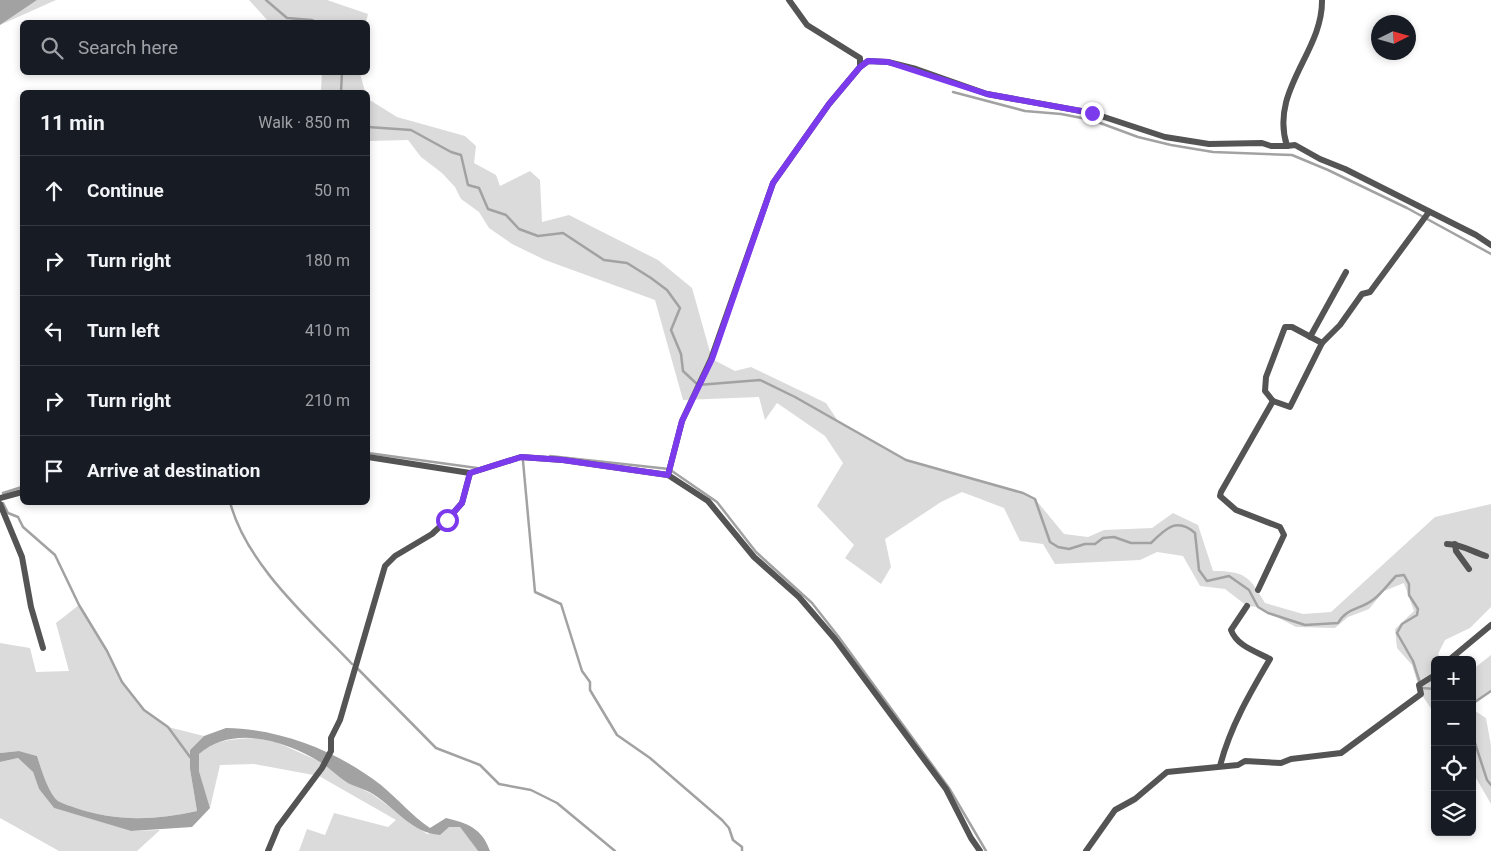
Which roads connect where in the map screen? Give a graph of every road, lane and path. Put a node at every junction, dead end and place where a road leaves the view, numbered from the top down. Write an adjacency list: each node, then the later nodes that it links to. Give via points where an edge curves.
1 (788, 0): 3 (street, via 807,25 860,58)
2 (1322, 0): 4 (street, via 1322,17 1288,91 1284,132)
3 (860, 67): 4 (street, via 868,61 888,62 987,94 1092,113 1138,130 1180,140); 13 (street, via 829,104 773,183 712,359 682,421)
4 (1287, 146): 5 (street, via 1295,145)
5 (1429, 212): 6 (street); 9 (street, via 1370,292 1362,294 1340,325)
6 (1491, 245)
7 (1346, 272): 8 (street)
8 (1310, 337): 9 (street); 10 (street, via 1292,327 1285,327 1266,377 1265,391)
9 (1322, 343): 10 (street, via 1290,407)
10 (1273, 401): 21 (street, via 1220,492 1220,496 1236,510 1280,528 1284,535)
11 (370, 457): 12 (street)
12 (470, 473): 13 (street, via 521,457); 28 (street, via 462,503 447,520 385,566 332,738 331,751 278,827)
13 (668, 475): 29 (street, via 708,501 754,557 799,597 835,639 946,789)
14 (20, 493): 15 (street)
15 (0, 498)
16 (0, 504): 24 (street, via 22,557)
17 (1447, 544): 18 (street)
18 (1455, 544): 19 (street); 20 (street)
19 (1486, 556)
20 (1469, 570)
21 (1258, 590)
22 (1248, 606): 27 (street, via 1231,630 1234,638 1270,659 1241,711)
23 (1491, 625): 25 (street)
24 (43, 648)
25 (1454, 656)
26 (1431, 678): 27 (street, via 1419,685 1421,694 1341,753 1281,763 1245,761 1238,765)
27 (1220, 766): 30 (street, via 1167,772 1135,799 1115,810)
28 (268, 851)
29 (980, 851)
30 (1086, 851)

